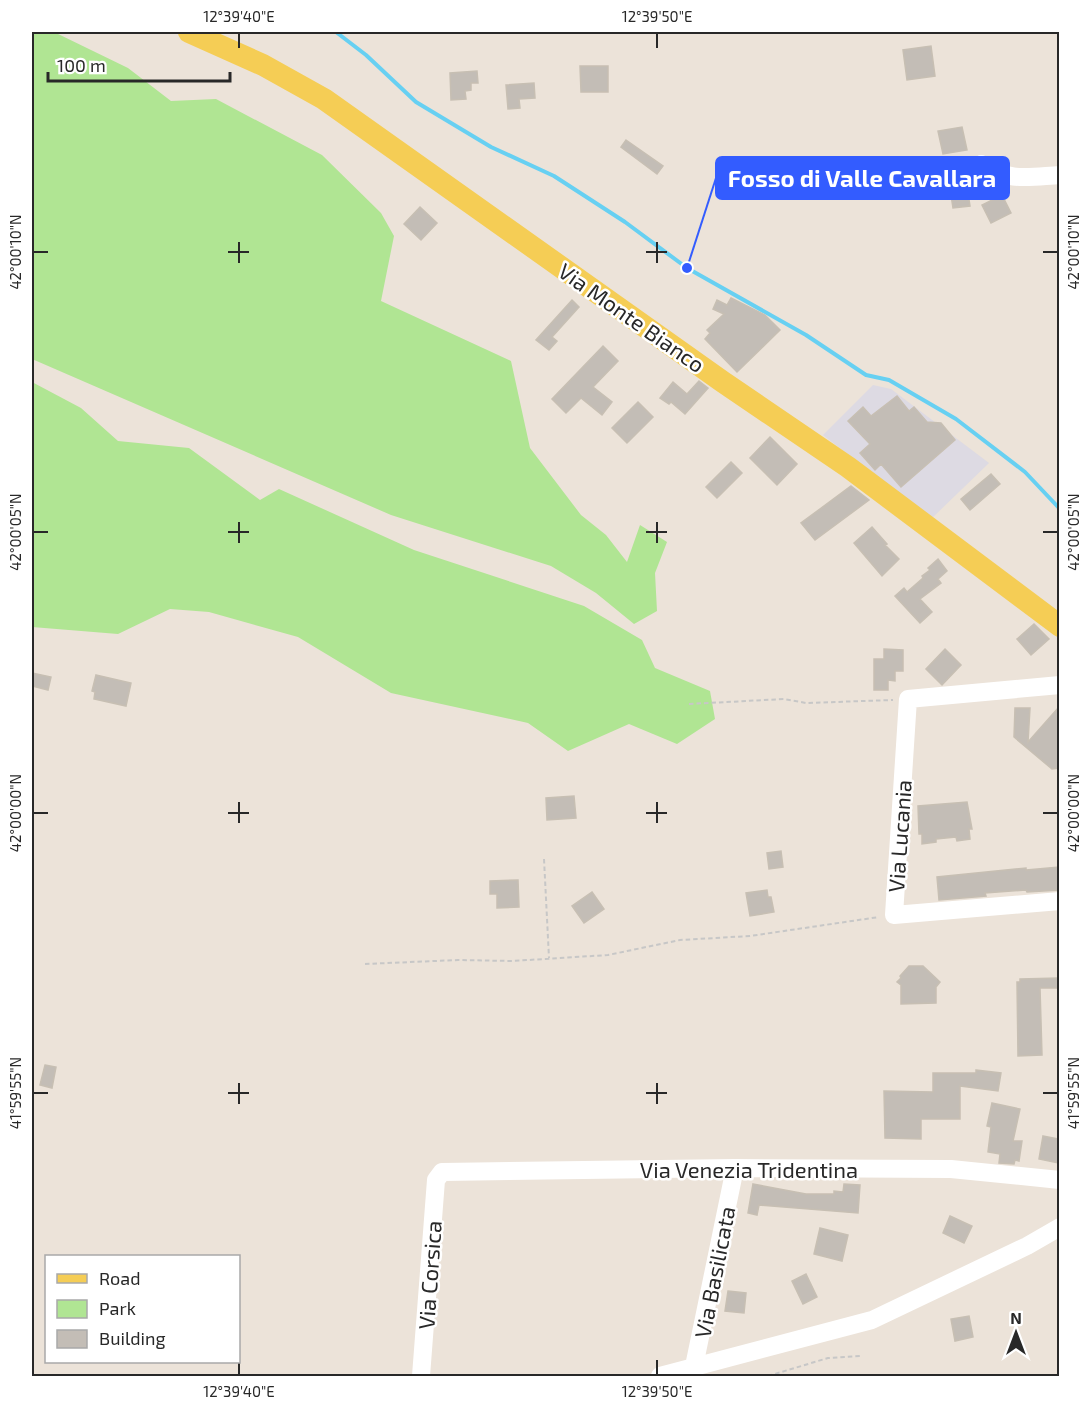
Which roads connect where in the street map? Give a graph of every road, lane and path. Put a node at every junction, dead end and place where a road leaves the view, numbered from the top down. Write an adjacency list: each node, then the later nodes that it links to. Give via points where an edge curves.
1 (189, 32): 4 (main road, Via Monte Bianco, via 263,65 324,99 848,467)
2 (981, 164): 3 (street, via 1011,177)
3 (1059, 175)
4 (1059, 626)
5 (1059, 685): 6 (street)
6 (908, 699): 7 (path); 10 (street, Via Lucania)
7 (689, 704)
8 (544, 859): 11 (path)
9 (1059, 901): 10 (street, Via Lucania)
10 (894, 915): 11 (path, via 742,937 680,940 608,955)
11 (549, 958): 12 (path)
12 (365, 964)
13 (735, 1168): 14 (street, Via Venezia Tridentina); 15 (street, Via Venezia Tridentina, via 951,1168); 18 (street, Via Basilicata)
14 (439, 1174): 19 (street, Via Corsica)
15 (1059, 1180)
16 (1059, 1227): 18 (street, via 872,1320)
17 (860, 1356): 21 (path, via 828,1358)
18 (693, 1372): 20 (street)
19 (421, 1377)
20 (660, 1377)
21 (768, 1377)

